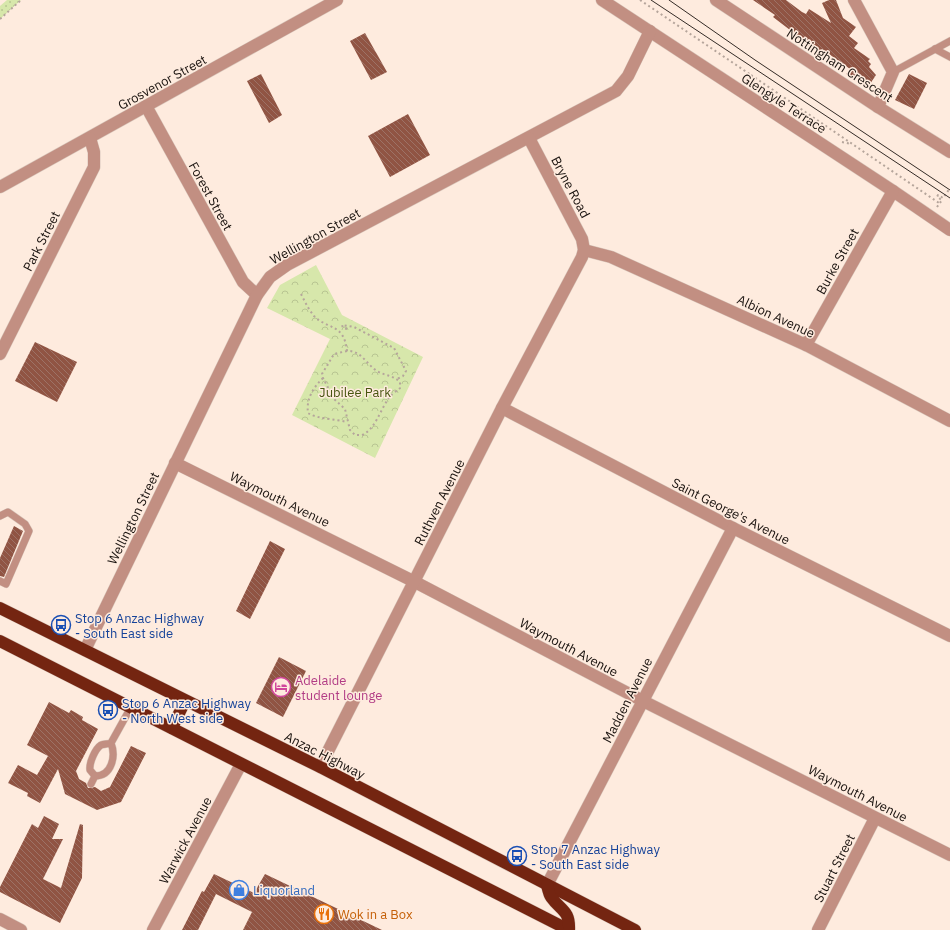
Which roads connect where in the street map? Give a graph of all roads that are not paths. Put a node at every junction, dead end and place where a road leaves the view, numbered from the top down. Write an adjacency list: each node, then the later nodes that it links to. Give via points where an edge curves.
1 (337, 0): 10 (street, Grosvenor Street)
2 (602, 0): 5 (street, Glengyle Terrace)
3 (716, 0): 11 (street, Nottingham Crescent)
4 (854, 0): 9 (street)
5 (650, 31): 13 (street, Wellington Street, via 628,76 616,91); 16 (street, Glengyle Terrace)
6 (950, 41): 7 (lane)
7 (935, 49): 8 (lane); 9 (lane)
8 (950, 57)
9 (893, 72): 11 (street)
10 (146, 106): 12 (street, Grosvenor Street); 19 (street, Forest Street, via 243,282)
11 (878, 107): 14 (street, Nottingham Crescent)
12 (90, 138): 15 (street, Grosvenor Street); 21 (street, Park Street, via 94,152 94,167)
13 (529, 138): 18 (street, Bryne Road, via 582,239); 19 (street, Wellington Street, via 287,265 270,277)
14 (950, 152)
15 (0, 187)
16 (893, 191): 17 (street, Glengyle Terrace); 20 (street, Burke Street)
17 (950, 230)
18 (584, 250): 20 (street, Albion Avenue, via 611,257); 22 (street, Ruthven Avenue)
19 (257, 295): 24 (street, Wellington Street)
20 (806, 345): 23 (street, Albion Avenue)
21 (0, 354)
22 (502, 408): 26 (street, Saint George's Avenue); 28 (street, Ruthven Avenue)
23 (950, 421)
24 (176, 463): 28 (street, Waymouth Avenue); 32 (street, Wellington Street)
25 (0, 516): 27 (lane, via 8,512 25,524 29,531 6,584)
26 (733, 528): 30 (street, Saint George's Avenue); 34 (street, Madden Avenue)
27 (0, 581)
28 (415, 582): 34 (street, Waymouth Avenue); 39 (street, Ruthven Avenue)
29 (2, 610): 32 (highway, Anzac Highway)
30 (950, 636)
31 (0, 641): 35 (highway)
32 (85, 650): 33 (highway, Anzac Highway)
33 (185, 701): 36 (highway); 39 (highway, Anzac Highway)
34 (643, 701): 42 (street, Waymouth Avenue); 44 (street, Madden Avenue)
35 (131, 707): 36 (highway); 37 (lane)
36 (172, 728): 38 (highway)
37 (111, 743): 40 (lane, via 114,757 110,767 101,775); 40 (lane, via 98,748 90,762 90,770)
38 (241, 764): 47 (street, Warwick Avenue); 48 (highway)
39 (320, 767): 44 (highway, Anzac Highway)
40 (95, 776): 41 (lane)
41 (91, 784)
42 (875, 818): 43 (street, Waymouth Avenue); 50 (street, Stuart Street)
43 (950, 855)
44 (547, 885): 48 (highway, via 551,897 570,921); 49 (highway, Anzac Highway)
45 (0, 919): 46 (street)
46 (21, 930)
47 (153, 930)
48 (569, 930)
49 (636, 930)
50 (818, 930)

